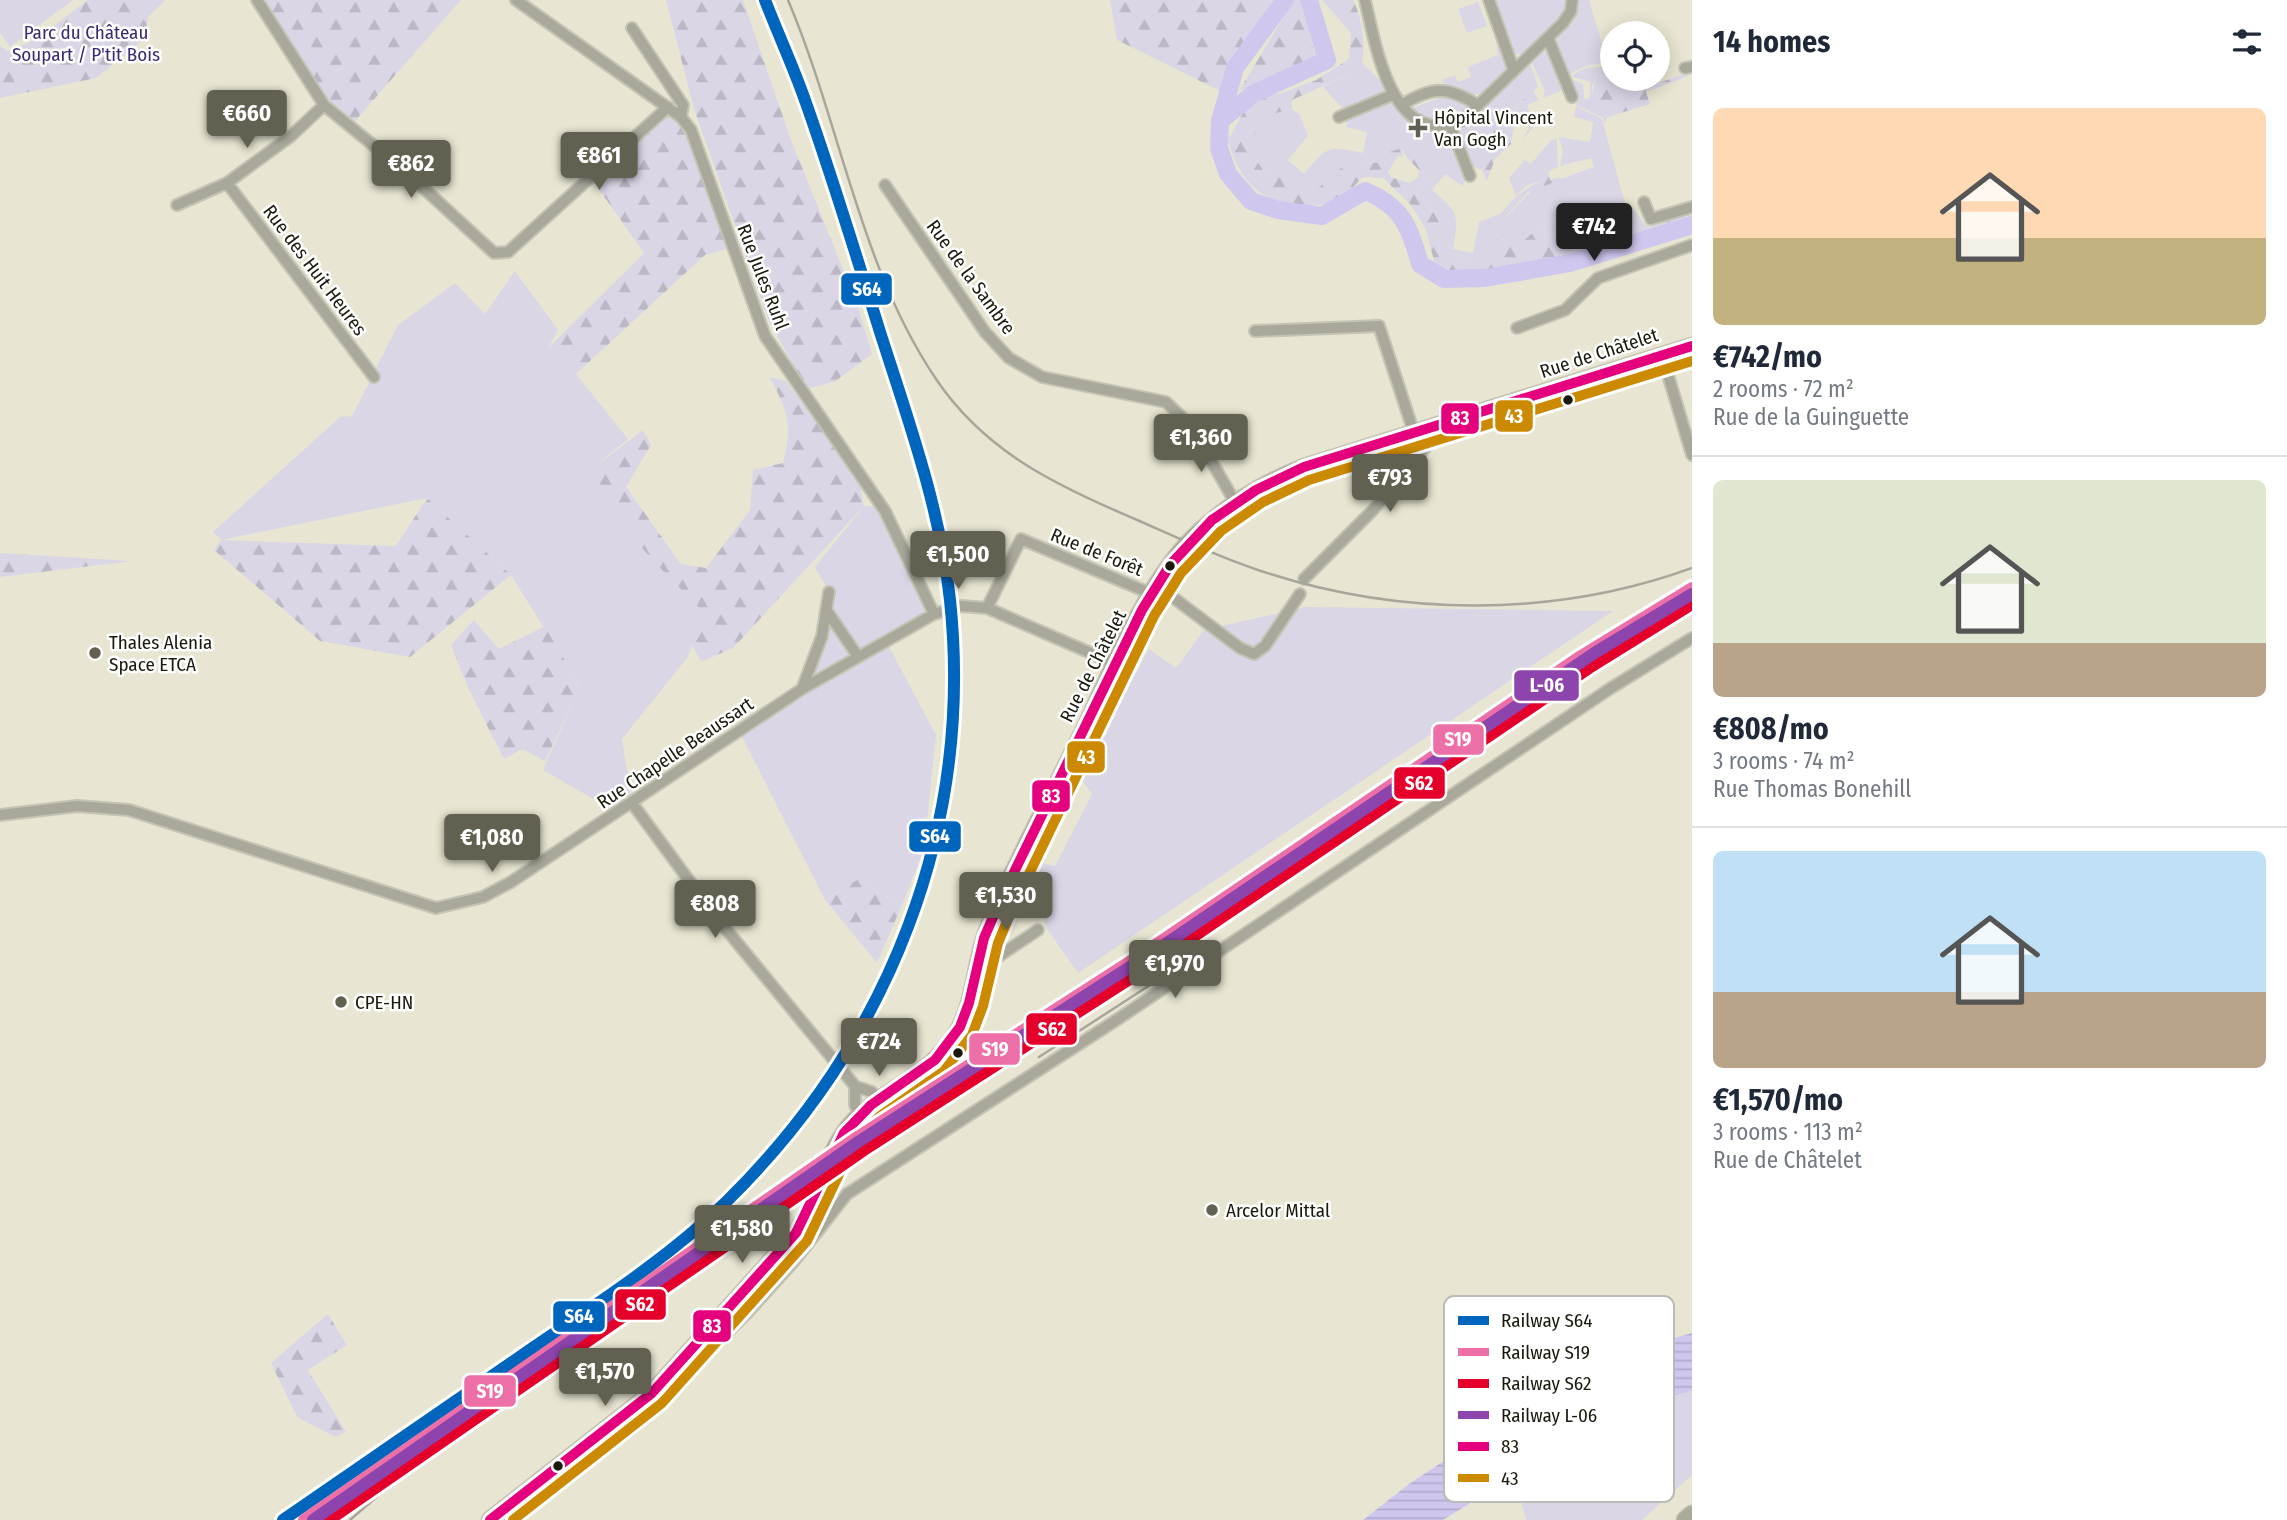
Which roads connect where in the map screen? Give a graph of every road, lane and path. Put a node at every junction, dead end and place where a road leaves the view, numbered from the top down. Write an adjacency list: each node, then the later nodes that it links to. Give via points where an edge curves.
1 (257, 0): 11 (street)
2 (516, 0): 14 (street, Rue Jules Ruhl)
3 (1365, 0): 9 (street)
4 (1489, 0): 8 (street)
5 (1572, 0): 7 (street, via 1567,17)
6 (632, 28): 15 (street, via 683,105)
7 (1548, 38): 8 (street); 10 (street)
8 (1514, 71): 13 (street)
9 (1392, 95): 12 (street); 16 (street)
10 (1572, 97)
11 (324, 105): 14 (street, via 494,253 508,252); 19 (street)
12 (1401, 105): 13 (street, via 1440,90 1453,90); 17 (street, via 1420,121)
13 (1478, 106): 17 (street)
14 (668, 107): 15 (street, Rue Jules Ruhl)
15 (681, 117): 40 (street, Rue Jules Ruhl, via 705,163 765,336 885,511)
16 (1339, 117)
17 (1450, 125): 18 (street)
18 (1470, 176)
19 (227, 183): 22 (street); 29 (street, Rue des Huit Heures)
20 (885, 185): 33 (street, Rue de la Sambre, via 985,332 1009,358 1042,377 1153,397 1173,407 1194,430)
21 (1644, 202): 23 (street, via 1651,219)
22 (177, 205)
23 (1692, 207)
24 (1692, 245): 25 (street, via 1598,278 1565,310)
25 (1517, 328)
26 (1255, 331): 31 (street, via 1379,327)
27 (1692, 346): 28 (main road, Rue de Châtelet)
28 (1662, 355): 30 (main road, Rue de Châtelet); 32 (street)
29 (374, 377)
30 (1445, 424): 31 (main road, Rue de Châtelet); 34 (street, via 1373,510)
31 (1414, 433): 33 (main road, Rue de Châtelet, via 1304,467)
32 (1692, 455)
33 (1235, 502): 35 (main road, Rue de Châtelet, via 1184,548)
34 (1304, 579)
35 (1155, 590): 37 (street, via 1254,654 1265,646); 38 (street, Rue de Forêt, via 1021,539); 43 (main road, Rue de Châtelet)
36 (829, 592): 39 (street)
37 (1300, 594)
38 (987, 608): 40 (street, Rue Chapelle Beaussart, via 961,606); 43 (street, Rue Chapelle Beaussart)
39 (827, 611): 42 (street); 44 (street)
40 (934, 614): 42 (street, Rue Chapelle Beaussart)
41 (1692, 638): 52 (street, via 847,1194 747,1313 703,1356)
42 (857, 655): 44 (street, Rue Chapelle Beaussart)
43 (1116, 664): 48 (main road, Rue de Châtelet, via 988,927)
44 (802, 689): 45 (street, Rue Chapelle Beaussart)
45 (632, 803): 46 (street, Rue Chapelle Beaussart, via 511,882 483,897 436,908 129,810 77,806); 49 (street, via 716,917)
46 (0, 815)
47 (1038, 930): 48 (street, via 999,956)
48 (981, 955): 50 (main road, Rue de Châtelet, via 961,1026 948,1048)
49 (855, 1086): 50 (street, via 872,1092); 51 (street)
50 (879, 1102): 51 (main road, Rue de Châtelet)
51 (860, 1115): 52 (main road, Rue de Châtelet, via 844,1134 796,1233)
52 (676, 1364): 54 (main road, Rue de Châtelet, via 652,1393)
53 (1692, 1515): 55 (main road)
54 (490, 1520)
55 (1686, 1520)

